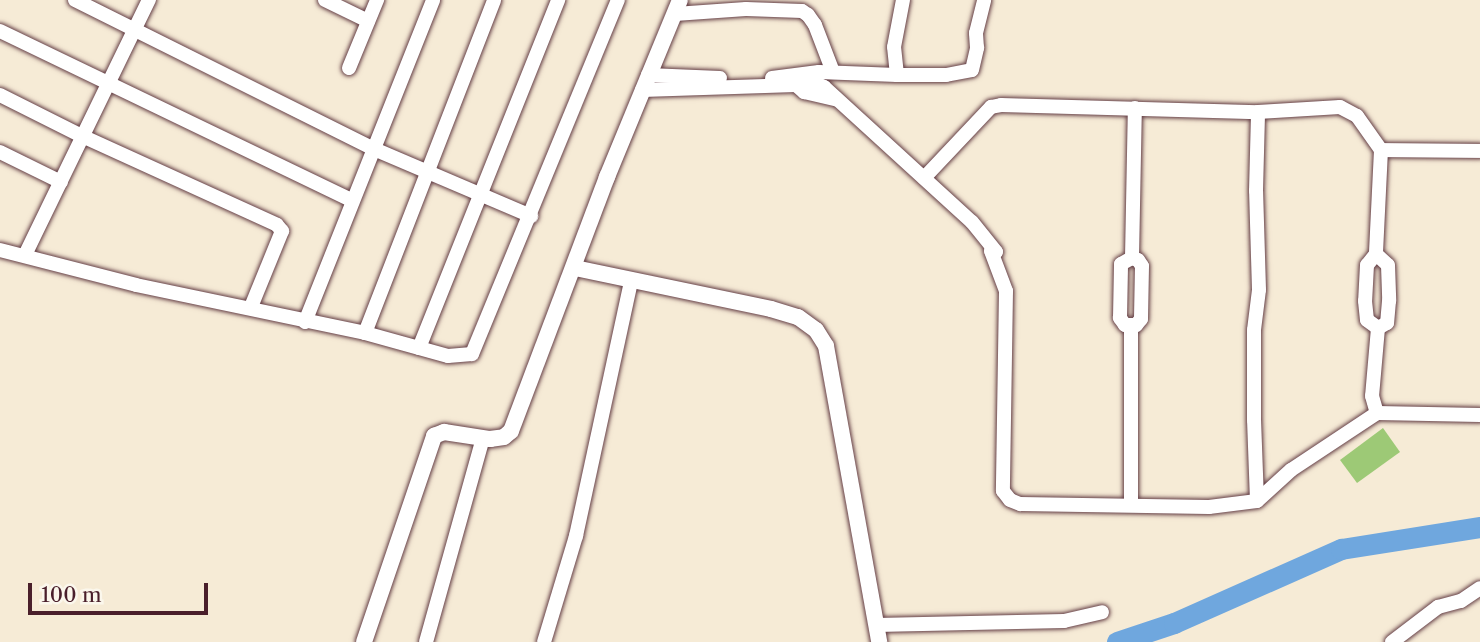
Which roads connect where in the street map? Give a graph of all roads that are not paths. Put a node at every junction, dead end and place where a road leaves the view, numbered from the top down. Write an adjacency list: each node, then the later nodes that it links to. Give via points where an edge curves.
1 (75, 0): 13 (street)
2 (149, 0): 13 (street)
3 (325, 0): 12 (street)
4 (377, 0): 12 (street)
5 (433, 0): 24 (street)
6 (494, 0): 28 (street)
7 (558, 0): 31 (street)
8 (618, 0): 33 (street)
9 (904, 0): 17 (street, via 894,47)
10 (984, 0): 17 (street, via 972,71)
11 (678, 7): 16 (street, via 802,11 815,25); 18 (street)
12 (368, 21): 15 (street)
13 (134, 30): 19 (street); 24 (street)
14 (0, 31): 19 (street)
15 (349, 68)
16 (833, 72): 17 (street); 18 (street)
17 (897, 75)
18 (645, 83): 29 (street, via 796,85 804,92 835,99); 38 (street)
19 (108, 84): 23 (street); 32 (street)
20 (0, 95): 23 (street)
21 (1136, 108): 22 (street); 29 (street, via 991,107); 37 (street)
22 (1258, 112): 25 (street, via 1340,107 1357,116); 49 (street)
23 (82, 136): 30 (street); 40 (street, via 277,225 282,232)
24 (374, 149): 28 (street); 32 (street)
25 (1381, 150): 26 (street); 35 (street)
26 (1480, 151)
27 (0, 152): 30 (street)
28 (426, 173): 31 (street); 44 (street)
29 (924, 178): 50 (street, via 972,222 996,252 991,251 1006,291 1003,491 1020,504)
30 (61, 182): 36 (street)
31 (482, 196): 33 (street); 45 (street)
32 (351, 200): 41 (street)
33 (531, 216): 45 (street, via 472,354 448,356)
34 (0, 250): 36 (street)
35 (1376, 254): 43 (street, via 1367,265 1365,301 1367,320); 43 (street, via 1388,265 1387,323)
36 (25, 255): 40 (street, via 136,285)
37 (1132, 258): 42 (street, via 1142,266 1141,318); 42 (street, via 1121,264 1121,321)
38 (575, 268): 39 (street); 48 (street, via 511,431 504,438)
39 (631, 281): 53 (street, via 771,309 799,317 816,330 826,346); 56 (street, via 576,536)
40 (251, 307): 41 (street)
41 (305, 322): 44 (street)
42 (1131, 325): 50 (street)
43 (1378, 328): 46 (street, via 1372,396)
44 (365, 333): 45 (street)
45 (419, 348)
46 (1377, 413): 47 (street); 49 (street, via 1291,470)
47 (1480, 415)
48 (482, 438): 54 (street, via 444,432 434,436); 55 (street)
49 (1257, 501): 50 (street, via 1209,507)
50 (1131, 505)
51 (1480, 589): 58 (street, via 1461,601 1438,607)
52 (1102, 612): 53 (street, via 1064,621)
53 (876, 625): 57 (street)
54 (364, 642)
55 (426, 642)
56 (544, 642)
57 (879, 642)
58 (1392, 642)

